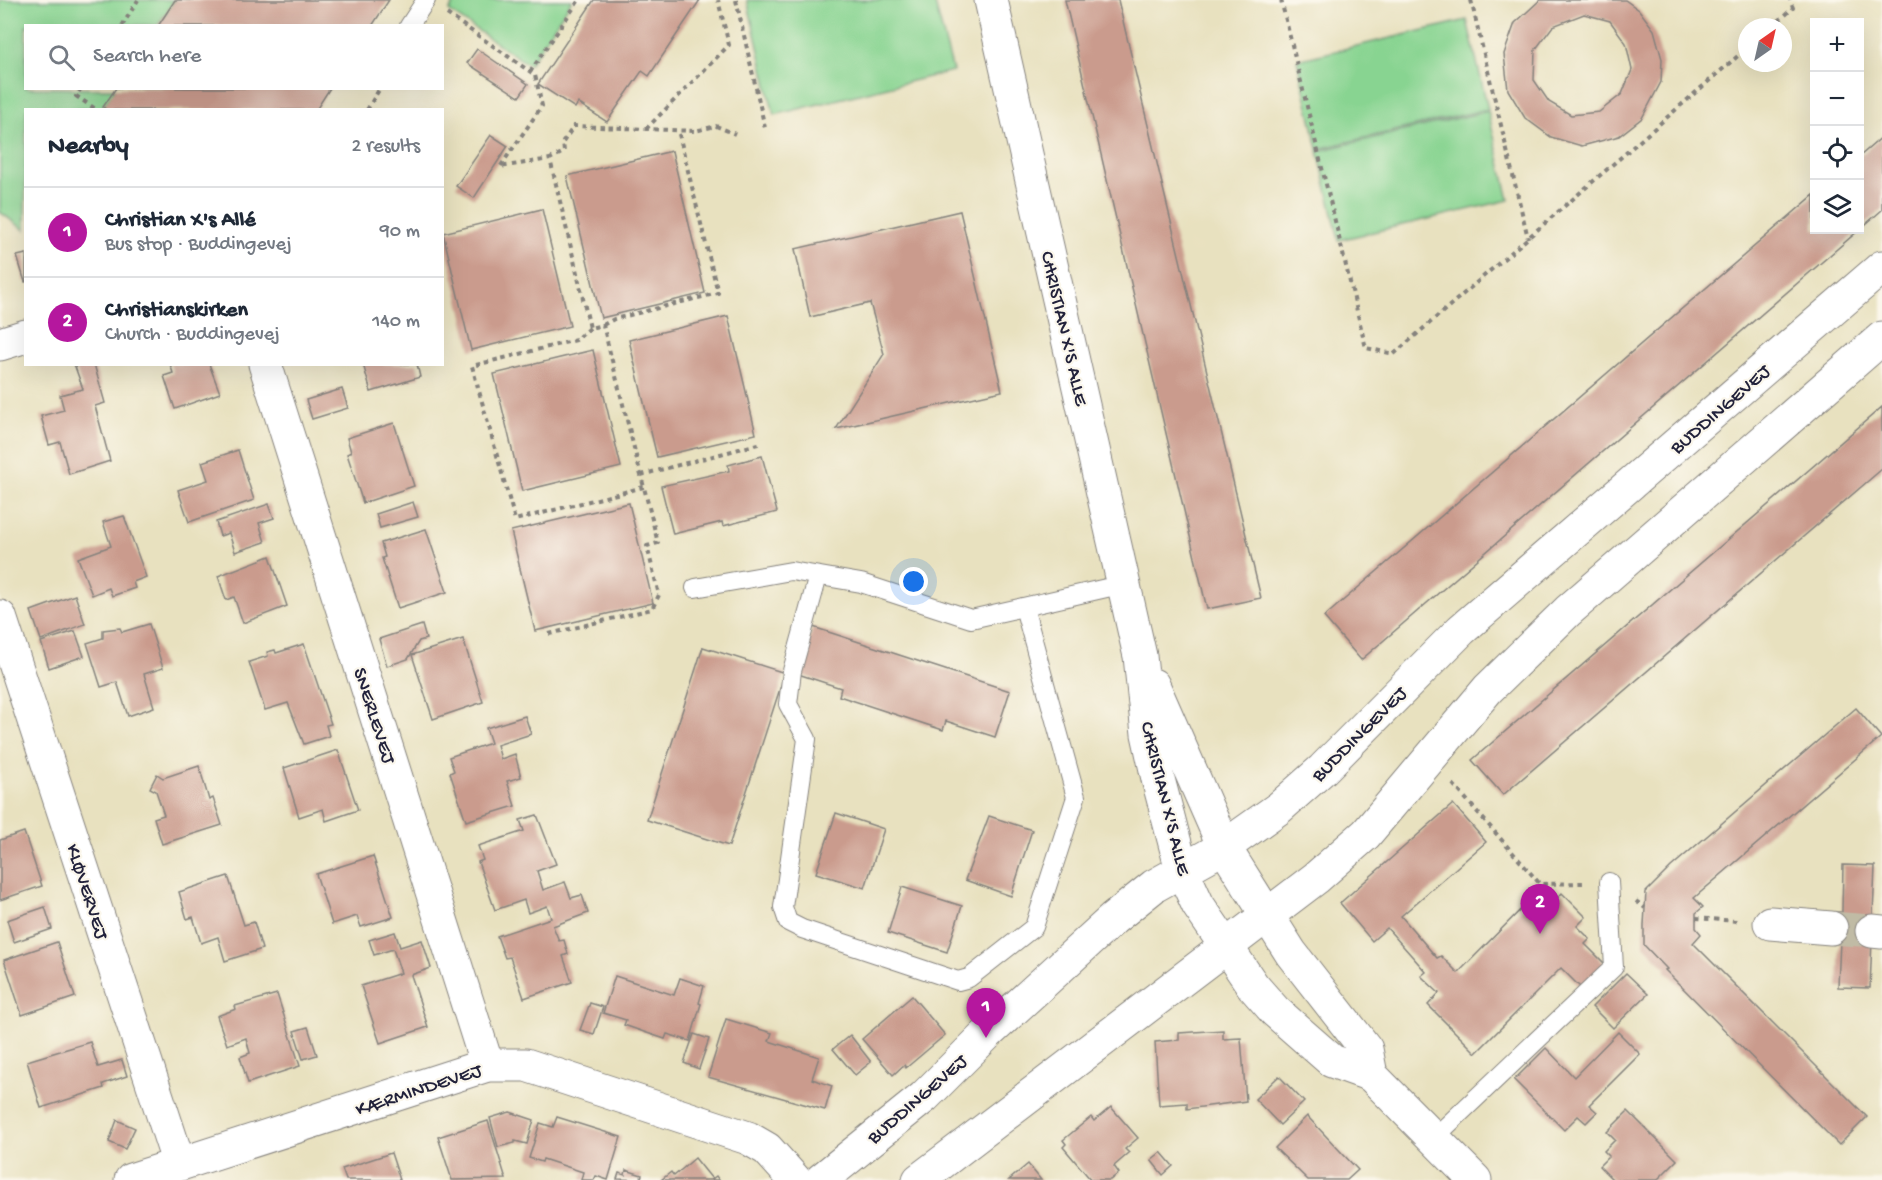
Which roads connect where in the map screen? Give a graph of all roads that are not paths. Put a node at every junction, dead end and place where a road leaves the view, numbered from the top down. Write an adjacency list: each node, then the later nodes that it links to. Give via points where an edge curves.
1 (426, 0): 3 (lane)
2 (991, 0): 10 (street, CHRISTIAN X'S ALLE)
3 (410, 24)
4 (1882, 267): 15 (street, BUDDINGEVEJ, via 1461,630 1279,808)
5 (24, 337): 7 (street)
6 (1882, 338): 18 (street, via 1568,610 1488,689 1366,834)
7 (0, 344)
8 (266, 366): 22 (street, SNERLEVEJ)
9 (818, 576): 11 (lane, via 791,571); 12 (lane, via 861,583 971,619); 12 (lane, via 792,671 788,704 807,739 783,907 788,922 958,981 969,978 1034,927 1076,797)
10 (1124, 584): 12 (lane); 14 (street, CHRISTIAN X'S ALLE)
11 (695, 588)
12 (1024, 607)
13 (0, 617): 25 (street, KLØVERVEJ)
14 (1140, 656): 15 (street, CHRISTIAN X'S ALLE); 16 (street, CHRISTIAN X'S ALLE, via 1148,734)
15 (1224, 847): 16 (street, BUDDINGEVEJ); 18 (street, CHRISTIAN X'S ALLE)
16 (1182, 870): 21 (street, CHRISTIAN X'S ALLE, via 1197,905); 28 (street, BUDDINGEVEJ, via 1154,886 1113,919 924,1096)
17 (1609, 882): 24 (lane, via 1614,967)
18 (1268, 916): 21 (street); 23 (street, CHRISTIAN X'S ALLE, via 1291,953 1366,1049)
19 (1770, 923): 20 (street)
20 (1831, 928)
21 (1226, 945): 23 (street, CHRISTIAN X'S ALLE, via 1253,986 1292,1027 1332,1061); 29 (street)
22 (487, 1065): 25 (street, KÆRMINDEVEJ); 27 (street, KÆRMINDEVEJ, via 526,1065 748,1138 767,1149)
23 (1371, 1075): 24 (street, CHRISTIAN X'S ALLE)
24 (1434, 1138): 30 (street, CHRISTIAN X'S ALLE)
25 (179, 1164): 26 (street, KÆRMINDEVEJ)
26 (131, 1180)
27 (795, 1180)
28 (821, 1180)
29 (919, 1180)
30 (1475, 1180)

